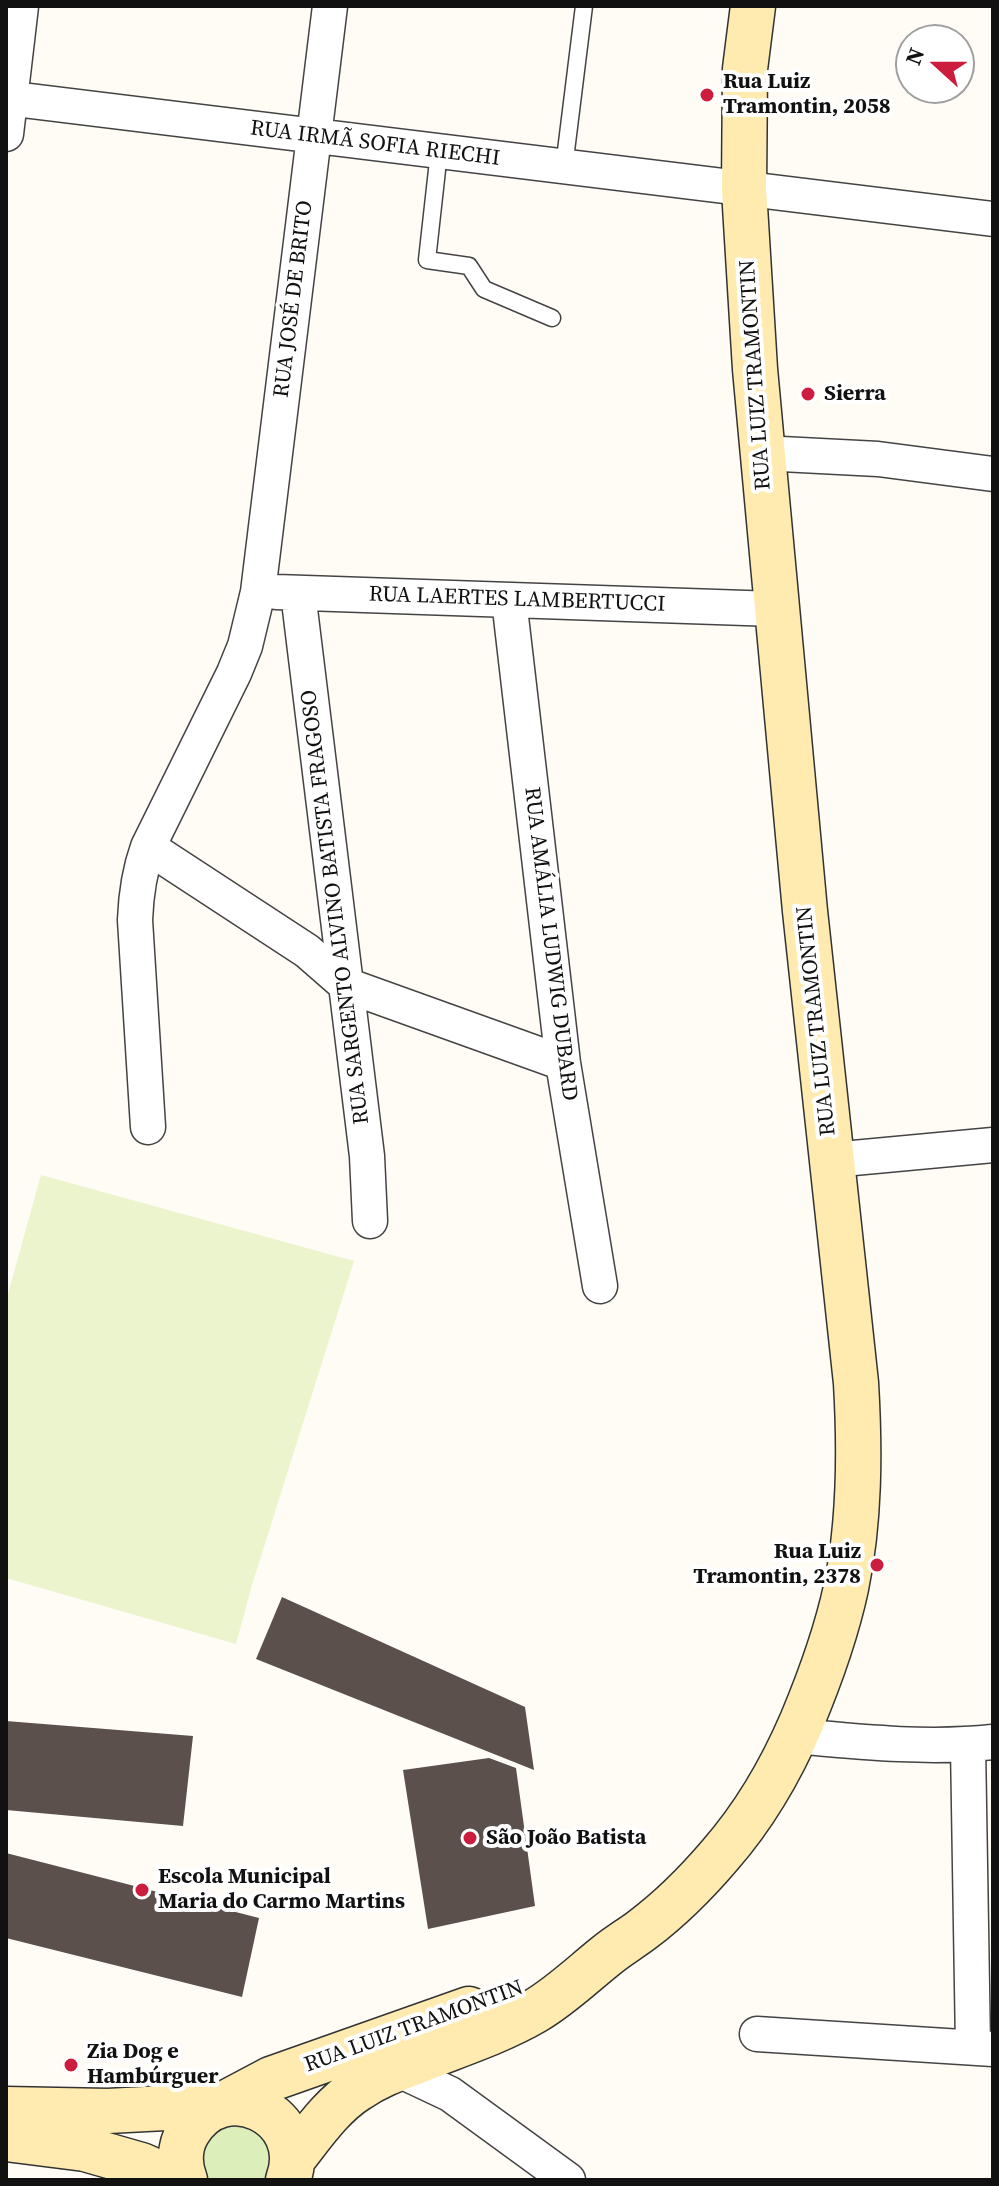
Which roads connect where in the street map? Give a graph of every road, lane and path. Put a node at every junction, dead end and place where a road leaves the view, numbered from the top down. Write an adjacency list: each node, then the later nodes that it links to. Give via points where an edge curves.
1 (21, 6): 5 (street)
2 (330, 6): 7 (street, RUA JOSÉ DE BRITO)
3 (584, 6): 9 (lane)
4 (753, 6): 10 (main road, RUA LUIZ TRAMONTIN, via 745,69)
5 (8, 99): 6 (street); 7 (street, RUA IRMÃ SOFIA RIECHI)
6 (6, 134)
7 (314, 136): 8 (street, RUA IRMÃ SOFIA RIECHI); 15 (street, RUA JOSÉ DE BRITO)
8 (439, 152): 9 (street, RUA IRMÃ SOFIA RIECHI); 12 (lane, via 427,260 469,266 484,289)
9 (564, 167): 10 (street, RUA IRMÃ SOFIA RIECHI)
10 (744, 190): 11 (street, RUA IRMÃ SOFIA RIECHI); 13 (main road, RUA LUIZ TRAMONTIN)
11 (993, 219)
12 (552, 318)
13 (762, 453): 14 (street, via 878,459); 18 (main road, RUA LUIZ TRAMONTIN)
14 (993, 474)
15 (258, 592): 16 (street, RUA LAERTES LAMBERTUCCI); 19 (street, RUA JOSÉ DE BRITO, via 234,673)
16 (298, 593): 17 (street, RUA LAERTES LAMBERTUCCI); 20 (street, RUA SARGENTO ALVINO BATISTA FRAGOSO)
17 (509, 600): 18 (street, RUA LAERTES LAMBERTUCCI); 21 (street, RUA AMÁLIA LUDWIG DUBARD)
18 (775, 609): 24 (main road, RUA LUIZ TRAMONTIN)
19 (148, 847): 20 (street, via 307,951); 22 (street, RUA JOSÉ DE BRITO, via 135,907)
20 (346, 985): 21 (street); 25 (street, RUA SARGENTO ALVINO BATISTA FRAGOSO)
21 (563, 1063): 26 (street, RUA AMÁLIA LUDWIG DUBARD)
22 (148, 1127)
23 (993, 1145): 24 (street)
24 (832, 1160): 27 (main road, RUA LUIZ TRAMONTIN, via 856,1383 857,1492 846,1588 831,1645)
25 (370, 1221)
26 (600, 1286)
27 (796, 1736): 28 (street); 29 (main road, RUA LUIZ TRAMONTIN, via 762,1799 720,1856 674,1902)
28 (981, 1744): 32 (street)
29 (608, 1954): 31 (main road, RUA LUIZ TRAMONTIN, via 536,2010); 35 (main road, RUA LUIZ TRAMONTIN, via 271,2079)
30 (757, 2034): 32 (street)
31 (467, 2042): 33 (main road, RUA LUIZ TRAMONTIN); 34 (street, via 451,2070)
32 (983, 2048)
33 (397, 2069): 34 (street); 38 (main road, RUA LUIZ TRAMONTIN, via 341,2101)
34 (450, 2094): 41 (street)
35 (222, 2105): 36 (main road); 38 (main road, via 256,2106 271,2114 290,2142); 40 (main road, RUA LUIZ TRAMONTIN, via 207,2111 185,2138)
36 (6, 2109)
37 (6, 2139): 39 (main road, via 85,2149)
38 (290, 2174)
39 (175, 2180)
40 (185, 2180)
41 (568, 2180)

